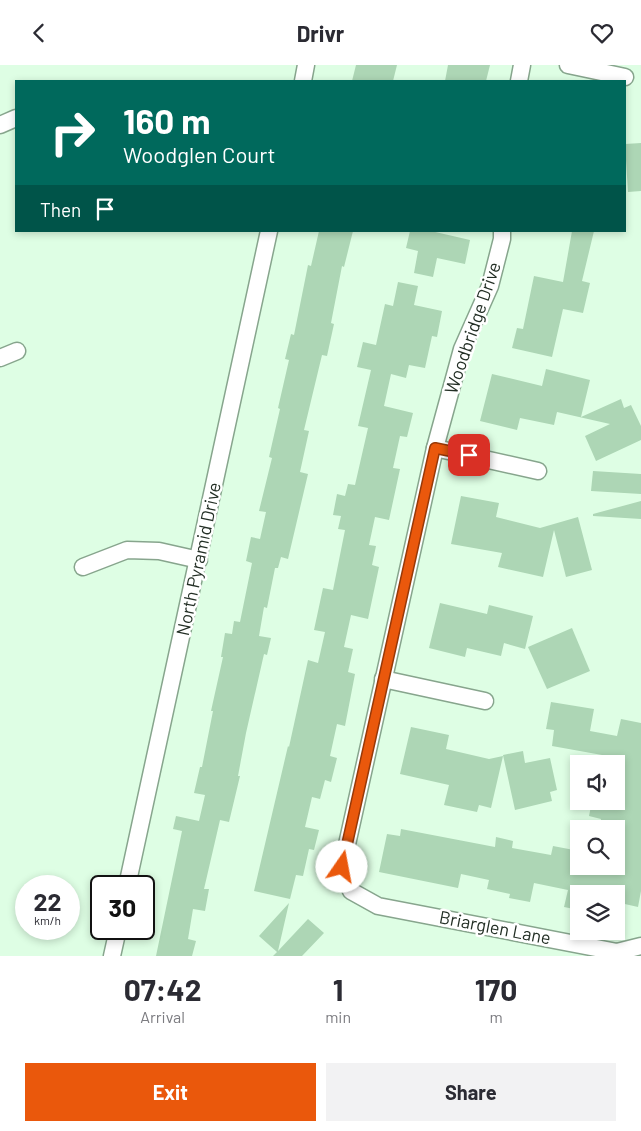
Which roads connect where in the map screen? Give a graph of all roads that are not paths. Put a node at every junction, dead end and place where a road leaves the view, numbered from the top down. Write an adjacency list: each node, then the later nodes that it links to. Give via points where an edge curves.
1 (306, 65): 5 (street)
2 (522, 65): 6 (street)
3 (568, 65): 4 (street)
4 (625, 77)
5 (303, 80)
6 (519, 80)
7 (15, 118): 8 (street)
8 (0, 125)
9 (269, 232): 15 (street, North Pyramid Drive)
10 (502, 232): 13 (street, Woodbridge Drive, via 490,286 462,349)
11 (17, 351): 12 (street)
12 (0, 358)
13 (435, 448): 14 (street); 17 (street, Woodbridge Drive)
14 (538, 471)
15 (199, 560): 16 (street, via 159,551 127,550); 19 (street, North Pyramid Drive)
16 (83, 567)
17 (383, 679): 18 (street); 20 (street, Woodbridge Drive, via 342,867)
18 (485, 701)
19 (130, 875)
20 (351, 891): 22 (street, Briarglen Lane, via 378,906 617,952)
21 (116, 940): 23 (street)
22 (641, 946)
23 (112, 956)

